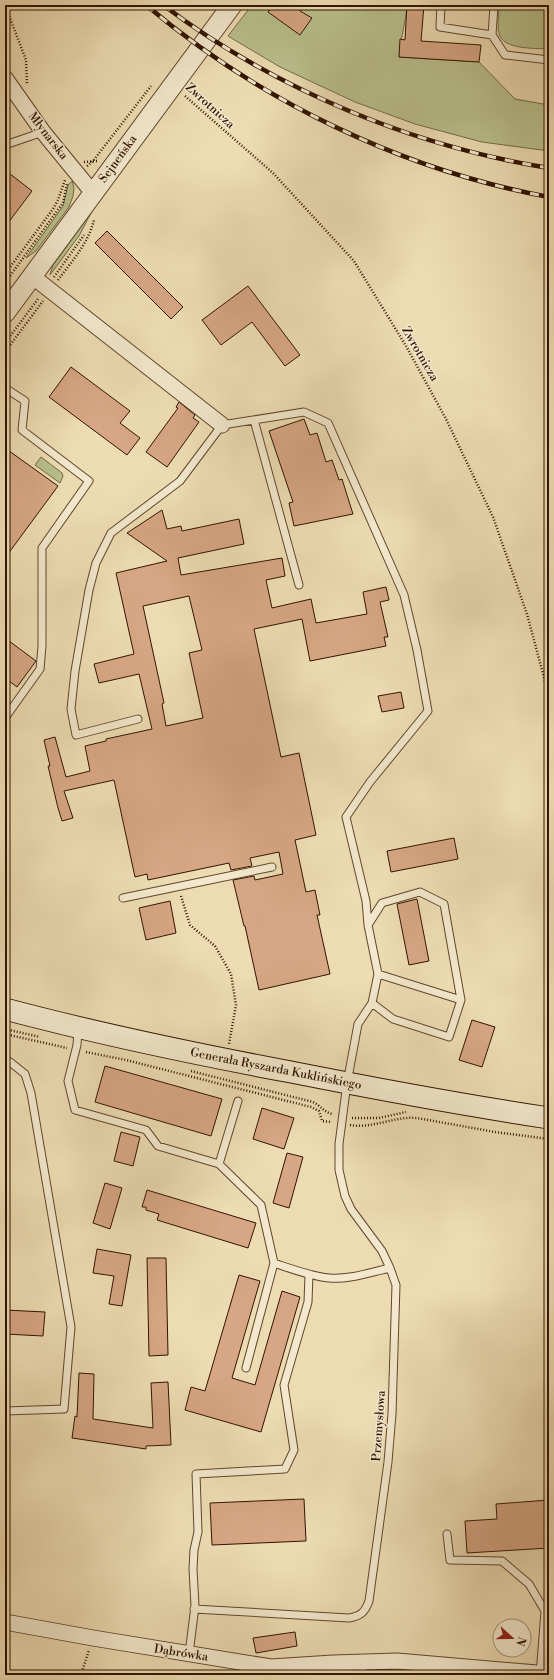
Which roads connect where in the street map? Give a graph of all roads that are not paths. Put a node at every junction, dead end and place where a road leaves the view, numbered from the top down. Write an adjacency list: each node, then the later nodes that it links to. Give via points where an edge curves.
1 (232, 5): 9 (street, Sejneńska)
2 (441, 5): 4 (lane, via 440,27)
3 (494, 5): 4 (lane)
4 (492, 35): 5 (lane, via 505,55)
5 (549, 60)
6 (5, 78): 7 (street, Młynarska)
7 (43, 132): 8 (lane); 9 (street, Młynarska)
8 (5, 145)
9 (93, 193): 10 (street, Sejneńska)
10 (32, 276): 11 (street, Sejneńska); 14 (street)
11 (5, 313)
12 (6, 390): 16 (lane, via 25,401 22,430 89,481 42,548 40,669)
13 (254, 420): 14 (lane); 15 (lane); 20 (lane, via 304,412 328,423 404,595 417,650 428,711 370,782 346,816 366,901)
14 (222, 425): 17 (lane, via 180,481 111,533 96,563 75,671 71,709 76,735)
15 (299, 585)
16 (5, 718)
17 (138, 719)
18 (272, 867): 19 (lane)
19 (123, 898)
20 (368, 925): 21 (lane); 22 (lane, via 382,903 420,892 444,904)
21 (378, 974): 22 (lane); 23 (lane)
22 (461, 1000): 23 (lane, via 449,1037 393,1019)
23 (372, 1002): 27 (lane, Przemysłowa, via 358,1024)
24 (5, 1009): 25 (main road, Generała Ryszarda Kuklińskiego)
25 (78, 1028): 27 (main road, Generała Ryszarda Kuklińskiego); 30 (lane, via 76,1050 68,1081 75,1110 146,1130 158,1146)
26 (5, 1061): 35 (lane, via 25,1074 31,1093 71,1327 64,1409)
27 (347, 1083): 29 (main road, Generała Ryszarda Kuklińskiego); 32 (lane, Przemysłowa, via 338,1153 345,1196 351,1209 382,1251)
28 (238, 1101): 30 (lane)
29 (549, 1118)
30 (219, 1164): 31 (lane, via 261,1205)
31 (274, 1263): 33 (lane); 34 (lane)
32 (390, 1268): 33 (lane, via 340,1278); 37 (lane, Przemysłowa, via 396,1285 390,1446 369,1601 365,1611 359,1616 349,1618)
33 (309, 1274): 37 (lane, via 308,1302 284,1385 294,1450 285,1469 196,1474 198,1532 193,1569)
34 (246, 1368)
35 (5, 1411)
36 (447, 1534): 42 (lane, via 450,1560 502,1561 529,1584 546,1611)
37 (194, 1610): 39 (lane)
38 (5, 1622): 39 (street, Dąbrówka)
39 (189, 1654): 41 (street, Dąbrówka)
40 (362, 1668): 41 (street, Dąbrówka); 42 (street, Dąbrówka, via 397,1661)
41 (273, 1671)
42 (543, 1674)

